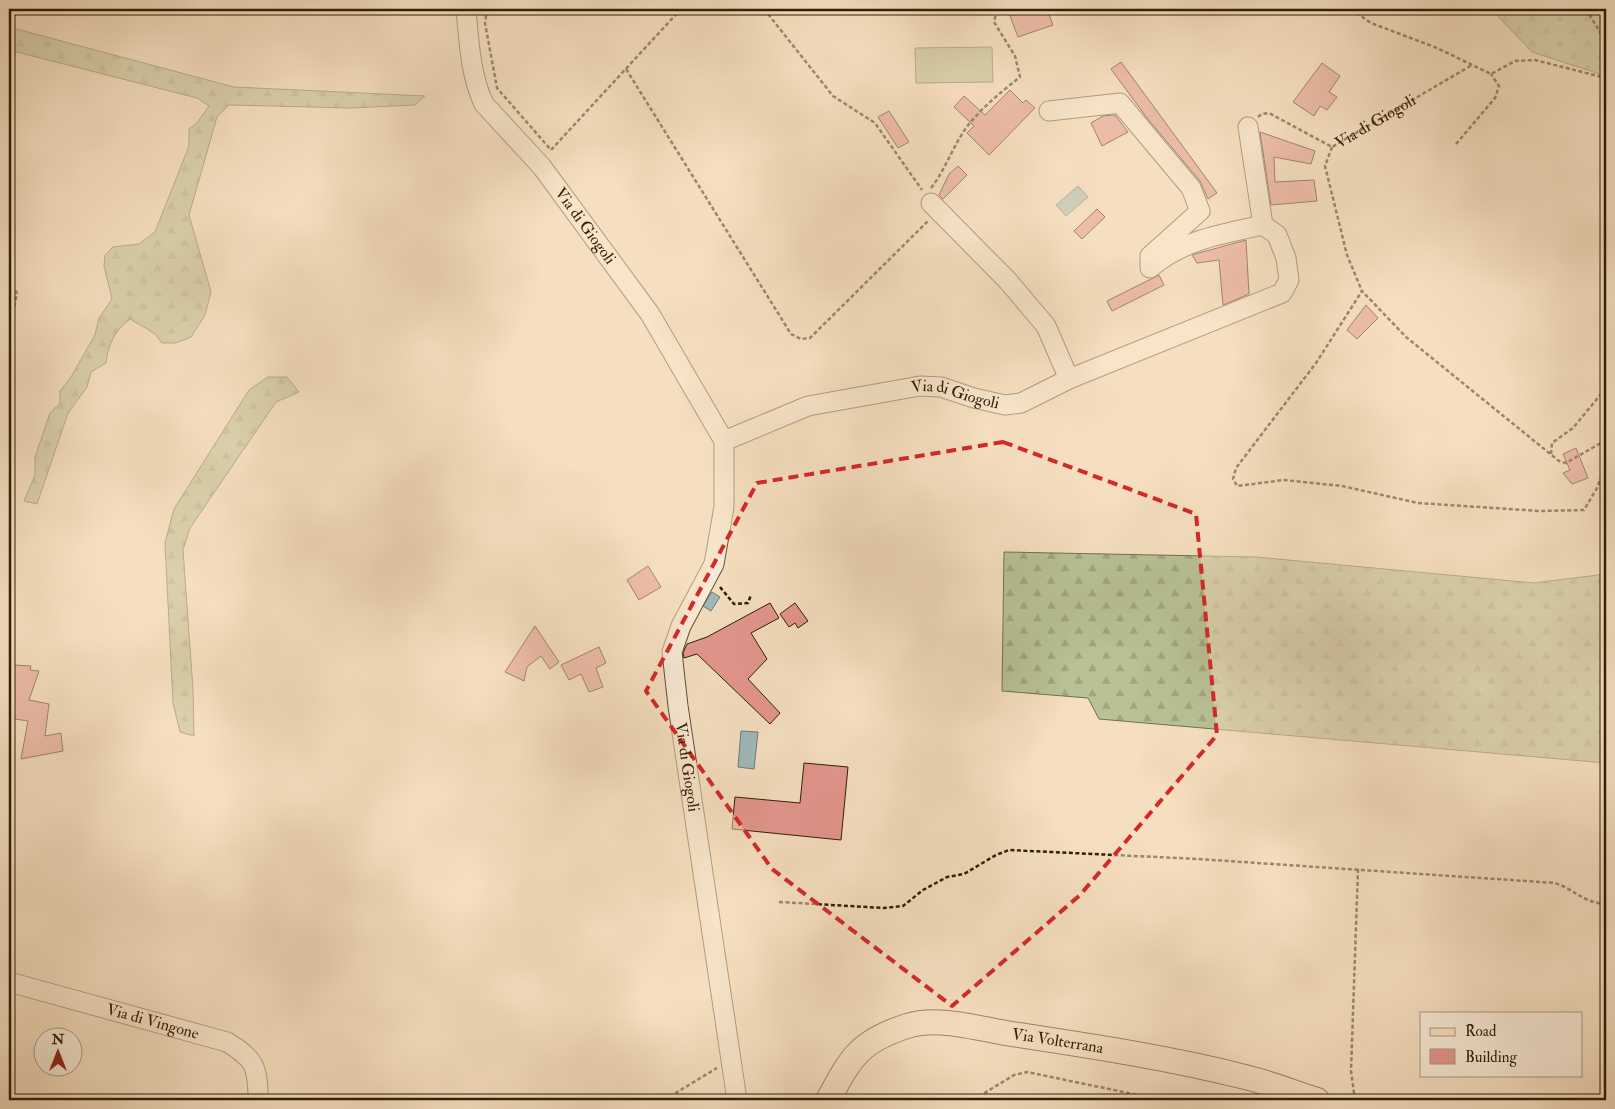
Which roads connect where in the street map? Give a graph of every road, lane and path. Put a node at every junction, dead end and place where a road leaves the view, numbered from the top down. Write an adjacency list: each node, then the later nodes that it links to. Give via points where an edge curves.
1 (466, 9): 25 (street, Via di Giogoli, via 472,60 484,104 542,168 650,314)
2 (487, 9): 10 (path, via 486,23 497,88 551,150)
3 (681, 9): 10 (path)
4 (764, 9): 5 (path, via 833,96 875,123 926,195 945,170 962,133 998,94 1020,77 1015,56 994,22)
5 (997, 9)
6 (1351, 9): 9 (path, via 1371,23)
7 (1586, 9): 8 (path)
8 (1606, 42)
9 (1473, 65): 11 (path); 16 (path, Via di Giogoli)
10 (626, 69): 17 (path, via 791,334 801,339 810,338)
11 (1491, 74): 12 (path, via 1515,61 1535,60); 15 (path, via 1499,86 1496,98)
12 (1606, 78)
13 (1049, 111): 18 (street, via 1120,103 1191,188 1200,211 1150,256 1150,268 1167,253 1205,238)
14 (1248, 127): 16 (path, Via di Giogoli, via 1262,114 1270,113); 18 (street, Via di Giogoli)
15 (1456, 144)
16 (1332, 147): 20 (path, via 1325,166 1347,255)
17 (935, 206): 22 (street, via 1008,281 1046,326)
18 (1263, 225): 22 (street, Via di Giogoli, via 1277,236 1286,258 1289,280 1282,293)
19 (9, 279): 21 (path, via 17,293)
20 (1362, 291): 26 (path, via 1406,337); 27 (path, via 1316,363 1236,468 1233,479 1238,486 1284,480 1342,486 1418,503 1540,511 1584,510)
21 (9, 333)
22 (1069, 379): 25 (street, Via di Giogoli, via 1021,403 1005,405 941,387 920,386 835,400 808,406)
23 (1606, 394): 26 (path, via 1601,394 1573,428 1552,443)
24 (1606, 440): 26 (path, via 1566,463)
25 (724, 441): 28 (street, Via di Giogoli, via 724,507 714,564)
26 (1551, 454)
27 (1606, 463)
28 (707, 578): 29 (path, via 718,584 734,604 748,603); 34 (street, Via di Giogoli, via 672,652)
29 (751, 595)
30 (1358, 869): 31 (path, via 1009,850 964,874 947,877 903,906 884,908); 32 (path, via 1555,883 1582,899); 42 (path, via 1351,1071)
31 (779, 902)
32 (1606, 904)
33 (9, 982): 35 (street, Via di Vingone, via 227,1042 246,1054 255,1068)
34 (731, 1060): 36 (path); 37 (street, Via di Giogoli)
35 (258, 1100)
36 (664, 1100)
37 (737, 1100)
38 (828, 1100): 41 (main road, Via Volterrana, via 860,1048 909,1025 941,1023 1124,1051 1250,1078)
39 (973, 1100): 40 (path, via 1014,1075 1027,1072)
40 (1162, 1100)
41 (1318, 1100)
42 (1355, 1100)

